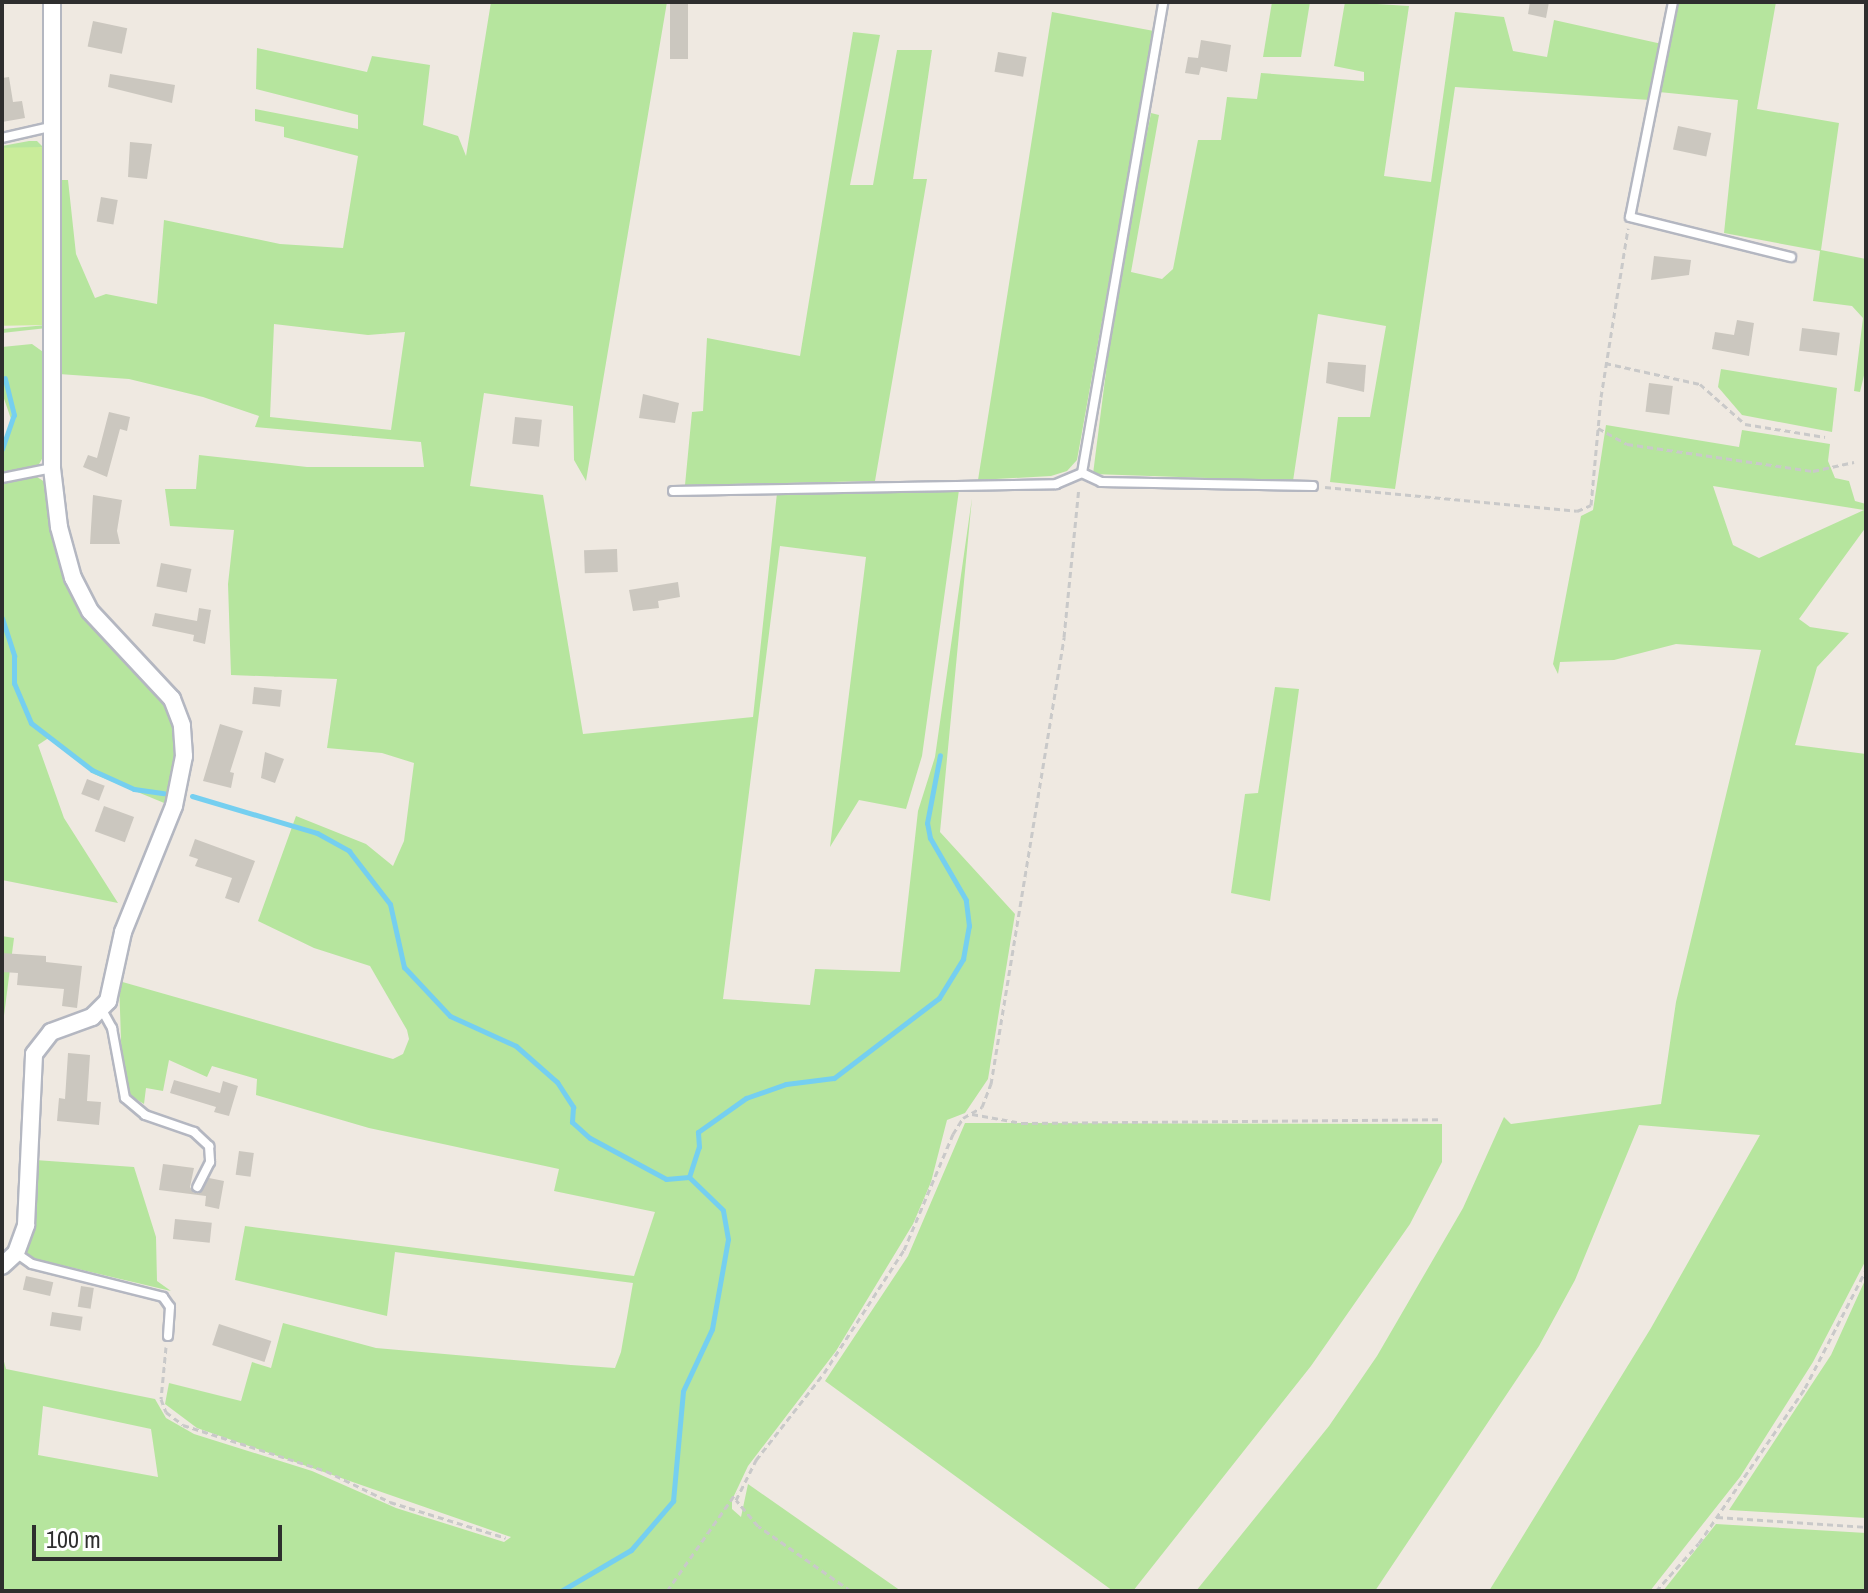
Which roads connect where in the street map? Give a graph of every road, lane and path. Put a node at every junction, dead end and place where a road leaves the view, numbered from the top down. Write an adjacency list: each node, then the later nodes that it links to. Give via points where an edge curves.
1 (52, 2): 4 (street)
2 (1163, 2): 13 (lane)
3 (1673, 2): 6 (lane)
4 (50, 127): 5 (lane); 12 (street)
5 (2, 138)
6 (1630, 217): 7 (lane); 8 (path)
7 (1791, 257)
8 (1605, 363): 9 (path); 10 (path, via 1700,384 1745,424)
9 (1598, 428): 11 (path, via 1627,444 1813,471); 15 (path, via 1591,505 1577,511)
10 (1825, 437)
11 (1854, 462)
12 (52, 468): 14 (lane); 17 (street, via 64,554 80,596 172,699 184,737 179,789 133,900)
13 (1082, 473): 15 (lane, via 1101,482); 16 (lane, via 1056,484); 18 (path, via 1064,637 1000,1039 991,1084 982,1107)
14 (2, 478)
15 (1313, 486)
16 (673, 491)
17 (102, 1010): 20 (lane, via 112,1028 125,1098 145,1115 194,1132 209,1146 210,1162); 21 (street, via 51,1032 34,1054 26,1225)
18 (972, 1114): 19 (path, via 1022,1123); 25 (path, via 953,1134 904,1250 856,1327)
19 (1442, 1119)
20 (197, 1187)
21 (16, 1253): 22 (street); 24 (lane, via 32,1264 163,1297 170,1307)
22 (2, 1266)
23 (1866, 1270): 26 (path, via 1805,1388)
24 (168, 1336): 28 (path, via 161,1399 175,1421 326,1471 390,1502)
25 (739, 1488): 29 (path); 30 (path, via 736,1505 758,1526)
26 (1717, 1517): 27 (path); 31 (path)
27 (1866, 1527)
28 (506, 1538)
29 (667, 1591)
30 (851, 1591)
31 (1656, 1591)

